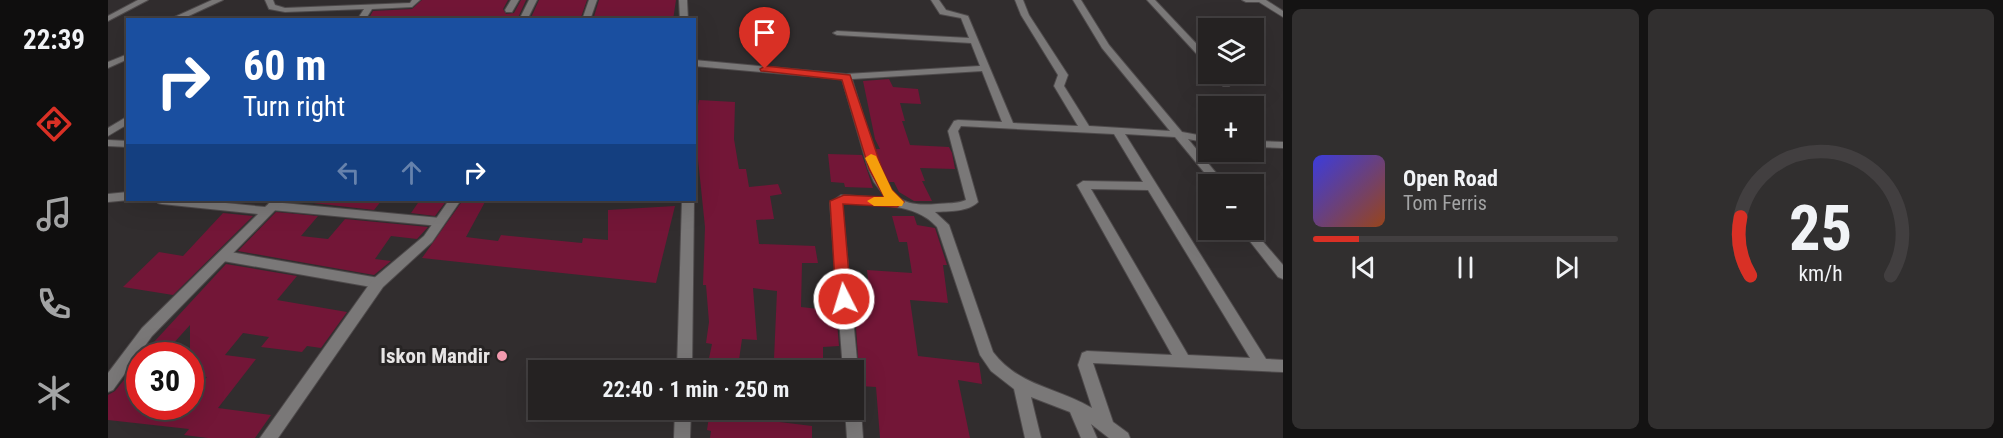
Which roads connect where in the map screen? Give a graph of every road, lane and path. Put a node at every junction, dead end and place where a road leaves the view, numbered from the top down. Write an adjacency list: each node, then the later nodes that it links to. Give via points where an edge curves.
1 (144, 0): 23 (street)
2 (219, 0): 18 (street)
3 (269, 0): 15 (street, via 270,6 279,9)
4 (416, 0): 15 (street, via 412,5)
5 (515, 0): 16 (street)
6 (533, 0): 20 (street)
7 (593, 0): 21 (street)
8 (683, 0): 22 (street)
9 (935, 0): 25 (street, via 943,12 964,16)
10 (1019, 0): 34 (street, via 1063,75 1059,87)
11 (1077, 0): 37 (street, via 1105,46)
12 (1151, 0): 26 (street)
13 (1246, 0): 14 (street)
14 (1261, 0): 17 (street)
15 (369, 7): 19 (street)
16 (509, 10)
17 (1283, 15)
18 (177, 18)
19 (362, 18)
20 (523, 18)
21 (587, 18)
22 (684, 18)
23 (108, 19)
24 (837, 33): 25 (street)
25 (974, 41): 30 (street)
26 (1198, 50)
27 (126, 57): 29 (street)
28 (696, 63): 31 (street)
29 (108, 65)
30 (984, 68): 31 (street); 33 (street)
31 (846, 77): 50 (street, via 870,156 886,192)
32 (126, 120): 36 (street)
33 (1008, 124): 34 (street); 52 (street, via 969,122 954,126 972,202)
34 (1085, 129): 35 (street)
35 (1117, 130): 37 (street); 44 (street)
36 (108, 133)
37 (1177, 134): 38 (street); 43 (street)
38 (1198, 138)
39 (108, 143): 40 (street)
40 (126, 144)
41 (1264, 144): 42 (street)
42 (1283, 145)
43 (1211, 174)
44 (1150, 186): 60 (street, via 1083,185); 61 (street)
45 (126, 196): 46 (street)
46 (108, 198)
47 (184, 201): 51 (street)
48 (454, 201): 53 (street)
49 (688, 201): 58 (street)
50 (897, 202): 52 (street); 59 (street, via 841,199 836,203)
51 (273, 205): 53 (lane); 55 (street)
52 (922, 209): 64 (street, via 943,225 987,355 1005,378)
53 (440, 222): 57 (street, via 415,253)
54 (1255, 240): 56 (street)
55 (224, 256): 57 (lane); 63 (street, via 147,332)
56 (1283, 274)
57 (378, 283): 69 (street)
58 (685, 360)
59 (849, 360)
60 (1183, 361): 61 (street); 68 (street, via 1087,357 1085,365)
61 (1262, 365): 62 (street)
62 (1283, 366)
63 (108, 385)
64 (1021, 386): 65 (street); 72 (street)
65 (1075, 406): 68 (street); 73 (street)
66 (683, 420): 70 (street)
67 (854, 420): 71 (street)
68 (1106, 426): 74 (street)
69 (268, 438)
70 (682, 438)
71 (855, 438)
72 (1033, 438)
73 (1089, 438)
74 (1122, 438)

